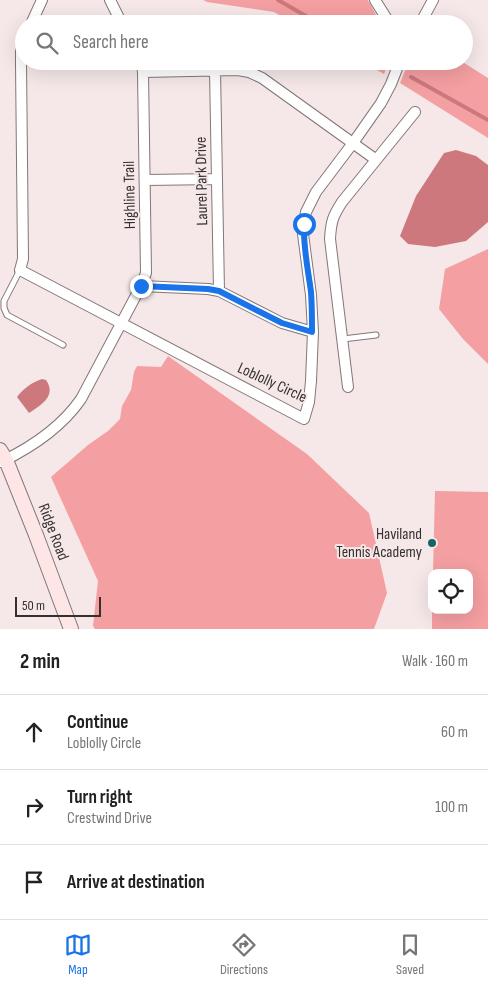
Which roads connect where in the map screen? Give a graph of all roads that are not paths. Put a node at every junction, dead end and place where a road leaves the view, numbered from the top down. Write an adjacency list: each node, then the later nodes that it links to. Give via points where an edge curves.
1 (42, 0): 5 (street)
2 (110, 0): 6 (street)
3 (375, 0): 7 (street)
4 (433, 0): 8 (street)
5 (35, 15)
6 (118, 15)
7 (384, 15)
8 (425, 15)
9 (21, 70): 18 (street, via 23,258)
10 (142, 70): 17 (street, Highline Trail)
11 (215, 70): 14 (street, via 249,72 262,78); 16 (street, Laurel Park Drive)
12 (396, 70): 14 (street, Loblolly Circle, via 381,103)
13 (415, 112): 15 (street)
14 (353, 142): 15 (street); 22 (street, Loblolly Circle, via 316,192 306,212 303,234)
15 (375, 159): 24 (street, via 342,202 331,224 330,239)
16 (217, 179): 17 (street); 20 (street, Laurel Park Drive)
17 (145, 180): 19 (street, Highline Trail, via 146,273)
18 (20, 270): 21 (street, Loblolly Circle); 25 (lane, via 4,301 8,315)
19 (141, 286): 20 (street); 21 (street, Highline Trail)
20 (219, 291): 22 (street, via 282,323)
21 (121, 323): 22 (street, Loblolly Circle, via 304,419 311,381); 27 (street, Highline Trail, via 71,413 49,434)
22 (312, 332)
23 (376, 335): 24 (lane)
24 (343, 339): 26 (street)
25 (63, 345)
26 (348, 387)
27 (2, 457): 28 (street, Ridge Road, via 36,535)
28 (71, 629)

